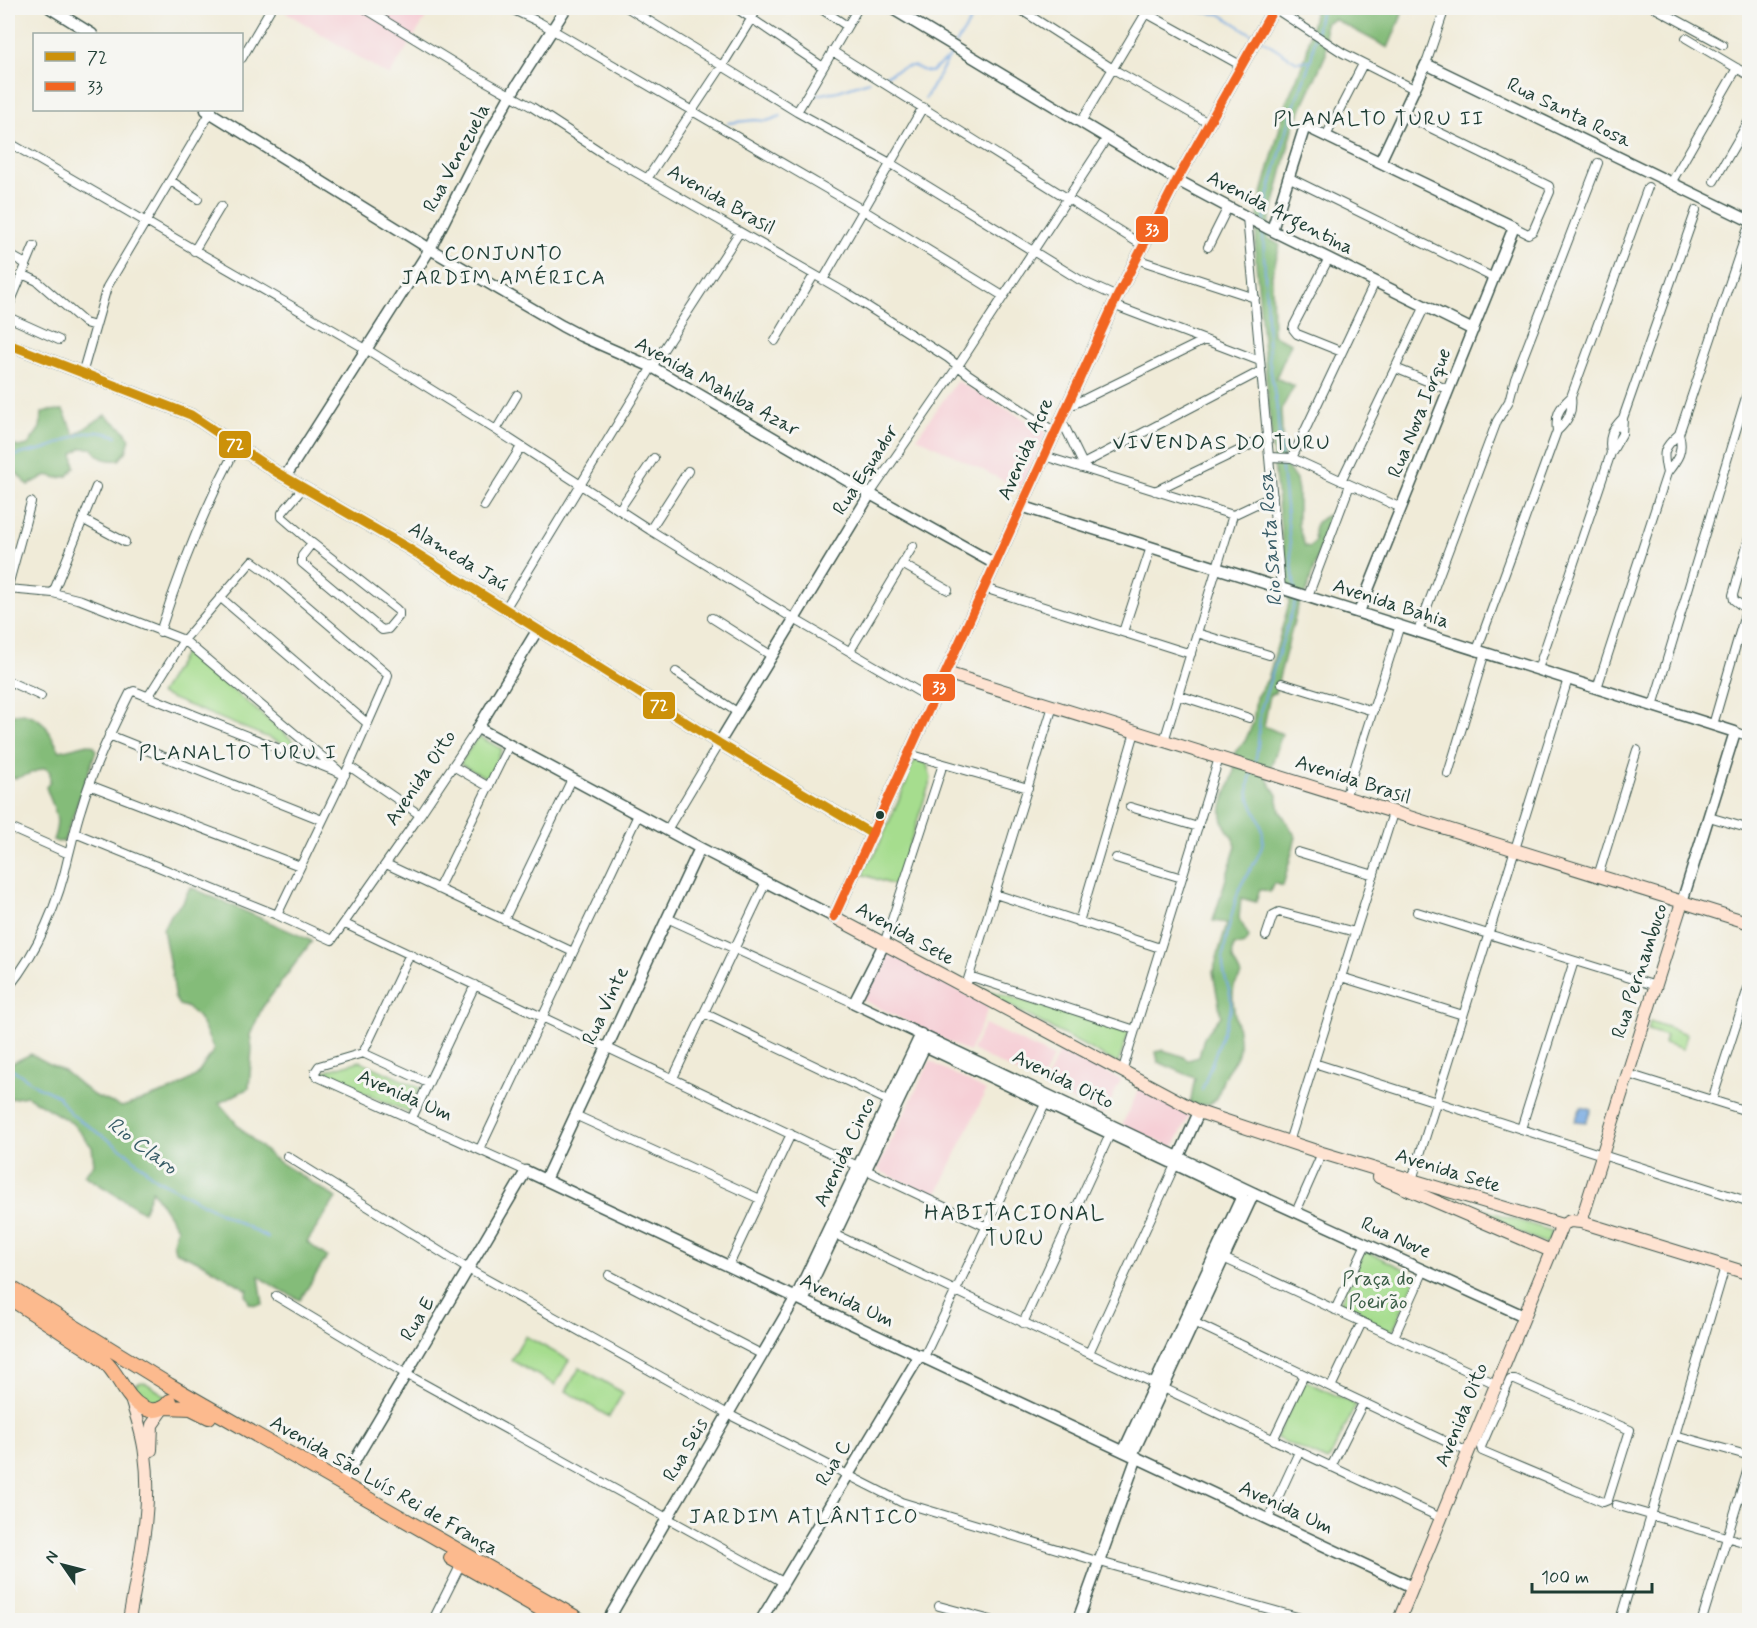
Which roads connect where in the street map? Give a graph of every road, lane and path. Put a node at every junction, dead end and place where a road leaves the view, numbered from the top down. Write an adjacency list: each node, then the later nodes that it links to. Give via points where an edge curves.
1 (50, 8): 21 (street)
2 (271, 8): 25 (street)
3 (364, 8): 35 (street, Avenida Brasil)
4 (509, 8): 20 (street)
5 (566, 8): 20 (street, Rua Venezuela)
6 (628, 8): 28 (street)
7 (736, 8): 18 (street)
8 (758, 8): 18 (street)
9 (820, 8): 19 (street)
10 (858, 8): 19 (street)
11 (891, 8): 43 (street, Avenida Argentina)
12 (1018, 8): 32 (street)
13 (1137, 8): 17 (street)
14 (1274, 8): 26 (street); 29 (main road, Avenida Acre)
15 (1445, 8): 27 (street)
16 (1655, 8): 23 (street)
17 (1146, 13): 29 (street); 32 (street)
18 (753, 18): 28 (street); 30 (street)
19 (847, 26): 24 (street)
20 (553, 30): 35 (street, Rua Venezuela); 39 (street)
21 (90, 33)
22 (1686, 38): 31 (street)
23 (1722, 45)
24 (832, 51): 30 (street); 36 (street)
25 (243, 56)
26 (1363, 64): 34 (street); 45 (street)
27 (1426, 64): 34 (street); 56 (street, Rua Santa Rosa)
28 (722, 66): 39 (street); 40 (street)
29 (1242, 66): 44 (main road, Avenida Acre)
30 (823, 67): 40 (street)
31 (1737, 68): 33 (street); 56 (street)
32 (1113, 69): 43 (street); 44 (street)
33 (1749, 76)
34 (1414, 89): 41 (street)
35 (510, 96): 52 (street, Avenida Brasil); 73 (street, Rua Venezuela)
36 (923, 107): 49 (street); 59 (street)
37 (209, 111): 54 (street)
38 (212, 111): 73 (street, Avenida Mahiba Azar)
39 (693, 111): 52 (street); 62 (street)
40 (797, 112): 49 (street)
41 (1402, 114): 48 (street); 67 (street, via 1549,186 1550,192 1531,233)
42 (1749, 119): 55 (street)
43 (1081, 122): 46 (street, Avenida Argentina)
44 (1210, 124): 53 (main road, Avenida Acre)
45 (1326, 136): 48 (street); 51 (street, via 1304,129)
46 (1107, 138): 53 (street, Avenida Argentina); 59 (street, Rua Equador)
47 (8, 142): 65 (street)
48 (1380, 162): 67 (street)
49 (890, 163): 62 (street); 74 (street)
50 (1598, 163): 159 (street)
51 (1288, 177): 68 (street); 82 (street)
52 (647, 180): 69 (street, Avenida Brasil)
53 (1178, 180): 61 (street, Avenida Argentina); 70 (main road, Avenida Acre)
54 (171, 181): 58 (street); 65 (street)
55 (1714, 181)
56 (1671, 183): 66 (street, Rua Santa Rosa)
57 (1648, 187): 165 (street, via 1570,397 1570,415 1557,431)
58 (198, 199)
59 (1068, 200): 70 (street); 74 (street, Rua Equador)
60 (221, 206): 75 (street)
61 (1228, 207): 64 (street, Avenida Argentina); 72 (street)
62 (863, 210): 81 (street); 84 (street)
63 (1696, 210): 170 (street, via 1623,418 1612,430 1611,453)
64 (1251, 219): 68 (street, Avenida Argentina); 85 (street)
65 (145, 222): 75 (street); 90 (street, via 107,287)
66 (1748, 226): 110 (street)
67 (1514, 227): 82 (street, Rua Nova Iorque)
68 (1270, 229): 77 (street, Avenida Argentina)
69 (740, 233): 81 (street, Avenida Brasil); 100 (street)
70 (1142, 245): 78 (main road, Avenida Acre)
71 (34, 246): 79 (street)
72 (1208, 247)
73 (430, 249): 96 (street, Rua Venezuela); 100 (street, Avenida Mahiba Azar, via 581,336)
74 (1035, 250): 84 (street, Rua Equador); 86 (street)
75 (194, 251): 96 (street)
76 (8, 254): 79 (street)
77 (1329, 258): 83 (street, Avenida Argentina); 97 (street, via 1294,332)
78 (1136, 259): 85 (street); 86 (main road, Avenida Acre)
79 (26, 264): 80 (street)
80 (22, 274): 88 (street); 90 (street, via 37,281 85,323)
81 (818, 277): 94 (street); 99 (street, Avenida Brasil)
82 (1494, 278): 91 (street, Rua Nova Iorque)
83 (1376, 282): 87 (street, Avenida Argentina); 97 (street)
84 (1003, 296): 99 (street, Rua Equador)
85 (1255, 298): 98 (street)
86 (1115, 301): 93 (street); 107 (main road, Avenida Acre)
87 (1425, 306): 91 (street, Avenida Argentina); 101 (street)
88 (8, 308)
89 (8, 317): 92 (street)
90 (95, 326): 103 (street)
91 (1473, 330): 105 (street, Rua Nova Iorque)
92 (59, 340)
93 (1205, 340): 98 (street); 107 (street)
94 (775, 341)
95 (8, 344): 103 (main road, Alameda Jaú)
96 (366, 349): 108 (street); 121 (street, Rua Venezuela)
97 (1342, 352): 116 (street)
98 (1260, 361): 102 (street)
99 (958, 366): 109 (street, Avenida Brasil); 127 (street, Rua Equador)
100 (652, 367): 123 (street); 127 (street, Avenida Mahiba Azar)
101 (1395, 368): 105 (street); 122 (street)
102 (1261, 371): 111 (street); 118 (street)
103 (82, 374): 112 (main road, Alameda Jaú, via 182,411)
104 (1749, 384): 181 (street)
105 (1449, 390): 132 (street, Rua Nova Iorque)
106 (517, 396): 108 (street)
107 (1064, 413): 109 (main road, Avenida Acre); 118 (street)
108 (496, 430): 113 (street)
109 (1055, 432): 114 (main road, Avenida Acre)
110 (1678, 434): 120 (street, via 1679,457); 120 (street, via 1664,452)
111 (1267, 436): 115 (street); 126 (street)
112 (237, 446): 121 (main road, Alameda Jaú); 161 (street, via 188,547)
113 (521, 447): 123 (street); 130 (street)
114 (1044, 456): 118 (street); 131 (main road, Avenida Acre)
115 (1271, 457): 116 (street); 128 (street)
116 (1291, 457): 122 (street)
117 (654, 458): 133 (street)
118 (1082, 466): 126 (street)
119 (688, 471): 136 (street)
120 (1667, 473): 176 (street)
121 (285, 477): 125 (main road, Alameda Jaú)
122 (1346, 483): 132 (street); 150 (street)
123 (580, 484): 133 (street); 153 (street)
124 (96, 487): 135 (street)
125 (303, 488): 139 (street, via 282,517); 153 (main road, Alameda Jaú, via 478,586)
126 (1155, 491): 134 (street)
127 (870, 494): 143 (street, Avenida Mahiba Azar); 157 (street, Rua Equador)
128 (1272, 496): 134 (street); 147 (street)
129 (31, 502): 145 (street)
130 (484, 506)
131 (1022, 506): 141 (street, Avenida Bahia); 143 (main road, Avenida Acre)
132 (1401, 508): 155 (street, Rua Nova Iorque)
133 (619, 510): 136 (street)
134 (1233, 515): 144 (street)
135 (84, 520): 138 (street); 149 (street)
136 (650, 530): 157 (street)
137 (1749, 534): 154 (street, via 1733,595)
138 (125, 542)
139 (312, 543): 139 (street, via 399,612 388,629 382,630 303,563 302,556)
140 (913, 546): 142 (street)
141 (1151, 547): 144 (street, Avenida Bahia); 162 (street)
142 (902, 564): 148 (street); 166 (street)
143 (995, 564): 146 (main road, Avenida Acre)
144 (1217, 568): 147 (street, Avenida Bahia); 163 (street)
145 (8, 587): 149 (street)
146 (984, 588): 162 (street); 172 (main road, Avenida Acre)
147 (1284, 589): 150 (street, Avenida Bahia)
148 (948, 590)
149 (53, 593): 161 (street, via 102,607)
150 (1305, 595): 155 (street, Avenida Bahia)
151 (1749, 597): 154 (street)
152 (221, 598): 164 (street); 187 (street); 187 (street, via 252,561 386,672 387,682)
153 (505, 609): 160 (main road, Alameda Jaú)
154 (1746, 609): 186 (street)
155 (1359, 612): 158 (street, Avenida Bahia)
156 (712, 618): 169 (street)
157 (794, 619): 166 (street); 169 (street, Rua Equador)
158 (1400, 625): 159 (street, Avenida Bahia); 183 (street)
159 (1419, 628): 165 (street, Avenida Bahia)
160 (538, 629): 188 (street, Avenida Oito); 194 (main road, Alameda Jaú)
161 (160, 632): 164 (street)
162 (1123, 632): 167 (street)
163 (1197, 633): 167 (street); 168 (street)
164 (184, 640): 179 (street); 203 (street)
165 (1480, 649): 170 (street, Avenida Bahia); 202 (street)
166 (850, 651): 180 (street)
167 (1191, 654): 177 (street)
168 (1269, 655)
169 (772, 656): 184 (street, Rua Equador)
170 (1539, 666): 173 (street, Avenida Bahia)
171 (676, 672): 184 (street)
172 (946, 673): 180 (main road, Avenida Acre); 182 (main road, Avenida Brasil)
173 (1568, 679): 176 (street, Avenida Bahia); 222 (street)
174 (8, 681): 178 (street)
175 (1282, 683): 183 (street)
176 (1598, 685): 181 (street, Avenida Bahia)
177 (1179, 695): 185 (street); 193 (street)
178 (41, 696)
179 (148, 697): 191 (street, via 132,692); 203 (street)
180 (933, 700): 197 (main road, Avenida Acre)
181 (1654, 703): 186 (street, Avenida Bahia)
182 (1053, 706): 189 (main road, Avenida Brasil); 207 (street)
183 (1373, 711): 208 (street)
184 (737, 712): 194 (street, Rua Equador)
185 (1249, 718)
186 (1714, 722): 190 (street, Avenida Bahia)
187 (367, 723): 200 (street)
188 (478, 728): 195 (street, Avenida Sete); 201 (street, Avenida Oito)
189 (1135, 732): 193 (main road, Avenida Brasil); 240 (street)
190 (1736, 732): 192 (street, Avenida Bahia); 213 (street, Rua Pernambuco)
191 (109, 735): 205 (street); 214 (street)
192 (1749, 737)
193 (1164, 741): 198 (main road, Avenida Brasil)
194 (719, 743): 218 (street, Rua Equador); 220 (main road, Alameda Jaú)
195 (509, 745): 204 (street, Avenida Sete); 206 (street)
196 (1637, 750): 229 (street)
197 (909, 753): 199 (street); 220 (main road, Avenida Acre)
198 (1219, 758): 208 (main road, Avenida Brasil); 216 (street)
199 (943, 764): 207 (street); 246 (street)
200 (349, 766): 203 (street); 212 (street)
201 (453, 766): 206 (street); 212 (street, Avenida Oito)
202 (1448, 774)
203 (345, 775): 214 (street)
204 (572, 779): 211 (street, Avenida Sete); 239 (street)
205 (89, 785): 219 (street); 227 (street)
206 (489, 787): 232 (street)
207 (1028, 788): 233 (street)
208 (1345, 798): 210 (main road, Avenida Brasil)
209 (1131, 807): 216 (street)
210 (1393, 813): 222 (main road, Avenida Brasil); 228 (street)
211 (638, 815): 218 (street, Avenida Sete); 249 (street)
212 (420, 816): 226 (street, Avenida Oito)
213 (1709, 817): 217 (street); 234 (street, Rua Pernambuco)
214 (322, 820): 227 (street)
215 (8, 827): 224 (street)
216 (1198, 827): 230 (street)
217 (1749, 829)
218 (667, 830): 221 (street, Avenida Sete)
219 (75, 833): 224 (street); 236 (street)
220 (872, 834): 237 (main road, Avenida Acre)
221 (700, 848): 231 (street, Avenida Sete); 238 (street, Rua Vinte)
222 (1515, 850): 229 (main road, Avenida Brasil); 244 (street)
223 (1298, 852): 228 (street)
224 (69, 854): 257 (street, via 65,874 32,952)
225 (1116, 858): 230 (street)
226 (386, 864): 232 (street); 242 (street, Avenida Oito)
227 (300, 866): 236 (street)
228 (1374, 875): 243 (street)
229 (1598, 876): 234 (main road, Avenida Brasil)
230 (1182, 878): 248 (street)
231 (766, 882): 237 (street, Avenida Sete); 247 (street)
232 (438, 889): 239 (street)
233 (995, 894): 240 (street); 252 (street)
234 (1682, 902): 241 (main road, Avenida Brasil); 256 (main road, Rua Pernambuco)
235 (1417, 912): 244 (street)
236 (278, 915): 242 (street, Avenida Oito, via 329,939 334,939)
237 (834, 917): 246 (main road, Avenida Sete)
238 (667, 918): 247 (street); 266 (street, Rua Vinte)
239 (504, 920): 249 (street)
240 (1079, 922): 248 (street)
241 (1749, 923)
242 (345, 924): 250 (street)
243 (1355, 932): 245 (street, via 1279,912 1273,915); 253 (street)
244 (1488, 934): 251 (street); 261 (street)
245 (1266, 936)
246 (884, 944): 258 (main road, Avenida Sete); 259 (street)
247 (735, 948): 259 (street); 260 (street)
248 (1160, 948): 263 (street)
249 (573, 952): 262 (street)
250 (410, 954): 255 (street); 267 (street)
251 (1574, 961): 256 (street); 281 (street)
252 (969, 976): 258 (street); 263 (street)
253 (1341, 977): 261 (street); 268 (street)
254 (1749, 982): 274 (street)
255 (475, 985): 262 (street); 272 (street)
256 (1656, 986): 270 (main road, Rua Pernambuco)
257 (8, 988)
258 (965, 989): 269 (main road, Avenida Sete)
259 (854, 1003): 264 (street, Avenida Oito)
260 (704, 1013): 271 (street); 276 (street)
261 (1463, 1015): 275 (street)
262 (543, 1017): 266 (street); 285 (street)
263 (1135, 1030): 269 (street)
264 (921, 1034): 265 (street); 273 (street, Avenida Oito); 276 (street, Avenida Cinco)
265 (925, 1046): 273 (street); 276 (street, Avenida Cinco)
266 (607, 1047): 271 (street); 279 (street, Rua Vinte)
267 (363, 1053): 272 (street); 280 (street, Avenida Um, via 319,1066 316,1076)
268 (1314, 1063): 275 (street); 284 (street)
269 (1122, 1072): 277 (main road, Avenida Sete)
270 (1628, 1074): 274 (street); 287 (main road, Rua Pernambuco)
271 (673, 1078): 283 (street)
272 (428, 1083): 280 (street)
273 (1048, 1099): 282 (street, Avenida Oito); 301 (street)
274 (1712, 1100): 278 (street)
275 (1436, 1102): 281 (street); 293 (street)
276 (893, 1103): 290 (street, Avenida Cinco)
277 (1199, 1112): 284 (main road, Avenida Sete); 289 (street)
278 (1749, 1112)
279 (575, 1114): 292 (street, Rua Vinte); 296 (street)
280 (412, 1118): 285 (street, Avenida Um)
281 (1521, 1129): 287 (street)
282 (1112, 1130): 289 (street, Avenida Oito); 321 (street)
283 (791, 1134): 290 (street); 296 (street)
284 (1289, 1142): 286 (main road, Avenida Sete)
285 (480, 1149): 291 (street, Avenida Um)
286 (1322, 1153): 293 (main road, Avenida Sete); 298 (street); 304 (main road, Avenida Sete)
287 (1603, 1154): 297 (street); 299 (main road, Rua Pernambuco)
288 (288, 1156): 308 (street)
289 (1177, 1161): 294 (street, Avenida Oito); 295 (street); 323 (street)
290 (862, 1168): 301 (street); 302 (street, Avenida Cinco)
291 (526, 1171): 292 (street, Avenida Um); 308 (street, Rua E)
292 (545, 1180): 306 (street, Avenida Um)
293 (1412, 1180): 300 (main road, Avenida Sete)
294 (1254, 1193): 295 (street); 298 (street, Rua Nove); 305 (street)
295 (1242, 1196): 305 (street)
296 (760, 1199): 306 (street)
297 (1749, 1202)
298 (1296, 1212): 303 (street, Rua Nove)
299 (1581, 1222): 300 (main road); 307 (main road)
300 (1562, 1225): 304 (main road, Avenida Oito)
301 (987, 1227): 313 (street)
302 (831, 1233): 313 (street); 316 (street, Avenida Cinco)
303 (1365, 1244): 309 (street, Rua Nove); 317 (street)
304 (1551, 1251): 318 (main road, Avenida Oito)
305 (1220, 1256): 317 (street); 319 (street)
306 (729, 1265): 316 (street, Avenida Um)
307 (1725, 1267): 310 (main road); 338 (street)
308 (468, 1269): 327 (street, Rua E); 337 (street)
309 (1424, 1270): 318 (street, Rua Nove); 322 (street)
310 (1749, 1274)
311 (609, 1275): 324 (street)
312 (8, 1286): 326 (main road)
313 (956, 1292): 321 (street); 325 (street)
314 (276, 1296): 327 (street)
315 (8, 1297): 333 (main road, via 98,1356)
316 (800, 1299): 324 (street, Rua Seis); 325 (street, Avenida Um)
317 (1335, 1310): 320 (street)
318 (1527, 1317): 329 (main road, Avenida Oito)
319 (1189, 1321): 328 (street); 331 (street)
320 (1362, 1322): 322 (street); 332 (street)
321 (1023, 1323): 323 (street)
322 (1394, 1337): 329 (street)
323 (1089, 1353): 331 (street)
324 (763, 1355): 337 (street, Rua Seis)
325 (922, 1356): 342 (street, Avenida Um); 346 (street, Rua C)
326 (146, 1371): 330 (main road); 333 (main road, via 131,1377)
327 (406, 1374): 347 (street, Rua E); 351 (street)
328 (1304, 1375): 332 (street); 339 (street)
329 (1496, 1384): 336 (main road, Avenida Oito)
330 (169, 1385): 335 (main road, via 172,1395); 347 (main road, Avenida São Luís Rei de França)
331 (1159, 1386): 339 (street); 342 (street)
332 (1331, 1387): 334 (street)
333 (129, 1395): 335 (main road, via 147,1409); 360 (main road, via 144,1444 147,1485 145,1524)
334 (1363, 1403): 341 (street); 345 (street)
335 (165, 1407): 356 (main road, Avenida São Luís Rei de França, via 199,1411); 361 (main road, via 154,1419 150,1432 152,1506)
336 (1490, 1410): 336 (street, via 1510,1380 1515,1380 1628,1428 1630,1434 1608,1500 1603,1502 1482,1451); 341 (main road, Avenida Oito)
337 (728, 1414): 346 (street); 351 (street, Rua Seis)
338 (1675, 1435): 343 (street); 349 (street)
339 (1273, 1440): 340 (street)
340 (1299, 1452): 345 (street); 352 (street)
341 (1468, 1452): 350 (main road, Avenida Oito)
342 (1131, 1454): 352 (street, Avenida Um); 355 (street)
343 (1749, 1456)
344 (1749, 1462): 353 (street)
345 (1331, 1467): 350 (street)
346 (848, 1475): 355 (street, via 908,1505); 357 (street, Rua C)
347 (341, 1484): 364 (main road, Avenida São Luís Rei de França)
348 (1616, 1505): 349 (street)
349 (1651, 1515): 353 (street); 371 (street)
350 (1441, 1518): 358 (main road, Avenida Oito)
351 (666, 1519): 357 (street); 365 (street, Rua Seis)
352 (1268, 1519): 358 (street, Avenida Um)
353 (1727, 1537): 354 (street); 372 (street)
354 (1749, 1544)
355 (1100, 1562): 368 (street); 369 (street)
356 (461, 1564): 362 (street); 363 (main road, Avenida São Luís Rei de França)
357 (783, 1582): 366 (street, Rua C)
358 (1412, 1587): 370 (main road, Avenida Oito)
359 (939, 1606): 367 (street)
360 (129, 1620)
361 (133, 1620)
362 (433, 1620)
363 (560, 1620)
364 (580, 1620)
365 (608, 1620)
366 (761, 1620)
367 (991, 1620)
368 (1078, 1620)
369 (1308, 1620)
370 (1399, 1620)
371 (1620, 1620)
372 (1702, 1620)

